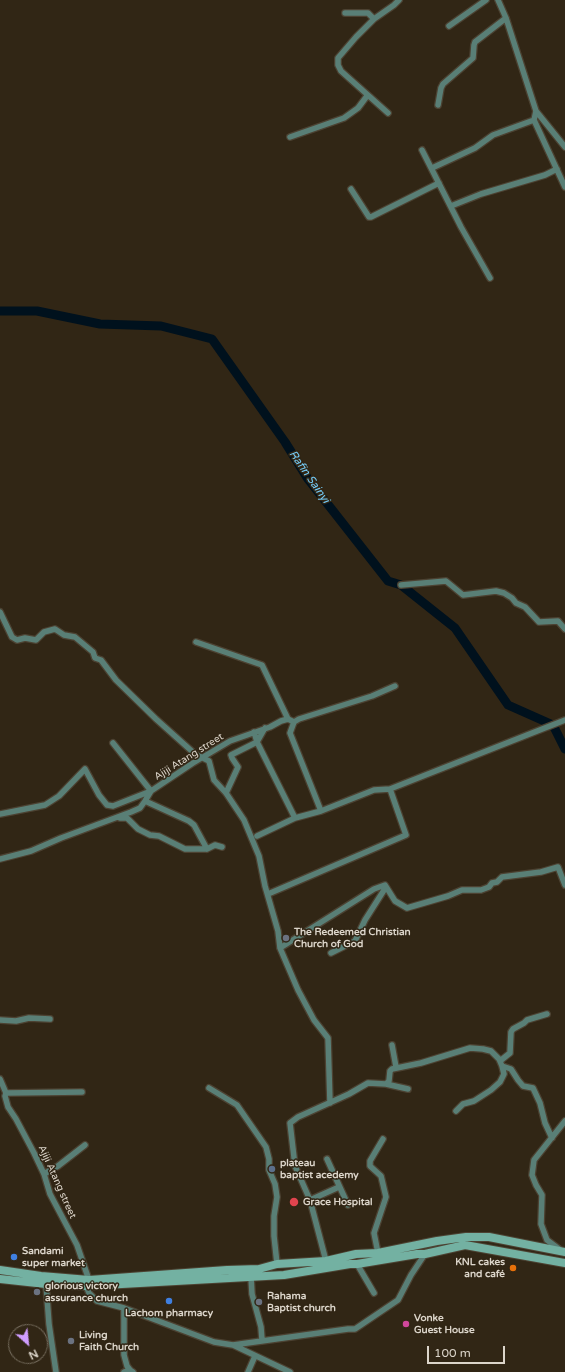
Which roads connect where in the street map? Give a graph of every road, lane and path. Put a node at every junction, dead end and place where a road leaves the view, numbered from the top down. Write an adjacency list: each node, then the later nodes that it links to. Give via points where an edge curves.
1 (399, 0): 5 (street)
2 (486, 0): 7 (street)
3 (498, 0): 6 (street)
4 (345, 13): 5 (street, via 368,14)
5 (374, 18): 8 (street, via 338,58 340,71)
6 (506, 18): 9 (street, via 475,42 473,58 443,84); 10 (street)
7 (449, 26)
8 (367, 96): 11 (street); 13 (street, via 358,108 344,118)
9 (438, 105)
10 (536, 111): 12 (street); 14 (street)
11 (388, 113)
12 (534, 120): 16 (street, via 493,135 474,148); 17 (street)
13 (290, 138)
14 (565, 147)
15 (422, 150): 16 (street)
16 (432, 168): 18 (street)
17 (557, 169): 19 (street); 21 (street)
18 (439, 183): 20 (street, via 371,217); 21 (street)
19 (565, 187)
20 (351, 189)
21 (451, 206): 22 (street)
22 (490, 278)
23 (401, 585): 25 (street, via 446,581 463,595 496,591 504,593 525,607 539,622 558,621)
24 (0, 612): 35 (street, via 12,637 17,640 36,640 44,632 55,629 64,635 75,637 93,652 95,658 101,660 116,680)
25 (565, 629)
26 (196, 642): 28 (street, via 262,665)
27 (395, 686): 30 (street)
28 (288, 718): 30 (street); 31 (street, Ajiji Atang street)
29 (565, 720): 36 (street)
30 (294, 722): 40 (street, via 290,733)
31 (265, 728): 32 (street, Ajiji Atang street); 33 (street)
32 (254, 732): 33 (street); 35 (street, Ajiji Atang street, via 230,741)
33 (257, 742): 38 (street, via 231,755 238,767); 43 (street)
34 (113, 743): 37 (street)
35 (202, 758): 37 (street, Ajiji Atang street); 38 (street, via 209,761 214,780)
36 (390, 789): 40 (street, via 374,790); 50 (street, via 406,836)
37 (151, 791): 39 (street, Ajiji Atang street); 41 (street, via 113,806 107,805 85,769 59,796 45,805)
38 (226, 793): 50 (street, via 244,820 259,856)
39 (145, 801): 42 (street, Ajiji Atang street, via 140,808); 46 (street, via 189,821)
40 (322, 811): 43 (street)
41 (0, 814)
42 (113, 818): 46 (street, via 127,818 138,829 185,849); 47 (street, Ajiji Atang street, via 32,851)
43 (295, 818): 44 (street)
44 (257, 836)
45 (222, 847): 46 (street, via 215,845)
46 (207, 848)
47 (0, 859)
48 (565, 885): 49 (street, via 558,867 502,877 481,890 462,890 407,908 395,901)
49 (386, 887): 51 (street, via 385,885 374,889); 52 (street, via 365,920 355,942)
50 (268, 894): 51 (street)
51 (280, 948): 65 (street, via 298,990 314,1020 328,1038)
52 (331, 953)
53 (547, 1014): 57 (street, via 527,1020 513,1029 510,1053)
54 (50, 1019): 55 (street)
55 (0, 1020)
56 (392, 1045): 58 (street)
57 (501, 1063): 58 (street, via 491,1051 470,1048 421,1063); 66 (street, via 504,1074 500,1082 480,1098 463,1104); 68 (street, via 511,1069 524,1086 533,1088)
58 (396, 1067): 60 (street, via 390,1071)
59 (0, 1079): 64 (street, Ajiji Atang street)
60 (386, 1084): 62 (street); 65 (street, via 368,1083)
61 (209, 1088): 81 (street, via 237,1105 266,1147 268,1170 275,1184 277,1197 274,1236)
62 (408, 1089)
63 (82, 1092): 64 (street)
64 (6, 1094): 72 (street, Ajiji Atang street, via 8,1107)
65 (330, 1103): 74 (street, via 290,1123 294,1166)
66 (456, 1111)
67 (565, 1122): 68 (street)
68 (552, 1138): 77 (street, via 534,1160 532,1175 542,1195 541,1224 547,1240)
69 (383, 1139): 76 (street, via 370,1161 370,1166 381,1176 386,1197 374,1233)
70 (85, 1145): 72 (street)
71 (327, 1159): 73 (street)
72 (44, 1174): 86 (street, Ajiji Atang street, via 50,1194 78,1246)
73 (339, 1187): 74 (street); 75 (street)
74 (310, 1200): 79 (street)
75 (348, 1205)
76 (378, 1252): 77 (main road, via 466,1237 489,1237); 79 (main road)
77 (565, 1252)
78 (425, 1254): 80 (main road, via 465,1245); 82 (main road); 90 (street, via 398,1300 355,1329)
79 (326, 1261): 81 (main road)
80 (565, 1263)
81 (277, 1264): 86 (main road, via 259,1269)
82 (357, 1264): 84 (main road, via 284,1275); 88 (street)
83 (0, 1270): 86 (main road)
84 (251, 1277): 86 (main road); 90 (street)
85 (0, 1278): 87 (main road)
86 (88, 1283): 87 (main road); 89 (street, via 89,1293 97,1301)
87 (46, 1284): 94 (street)
88 (374, 1293)
89 (124, 1308): 91 (street, via 214,1342); 93 (street, via 124,1355)
90 (262, 1340): 91 (street)
91 (233, 1345): 92 (street)
92 (255, 1356): 95 (street); 96 (street)
93 (129, 1371)
94 (56, 1372)
95 (248, 1372)
96 (290, 1372)

